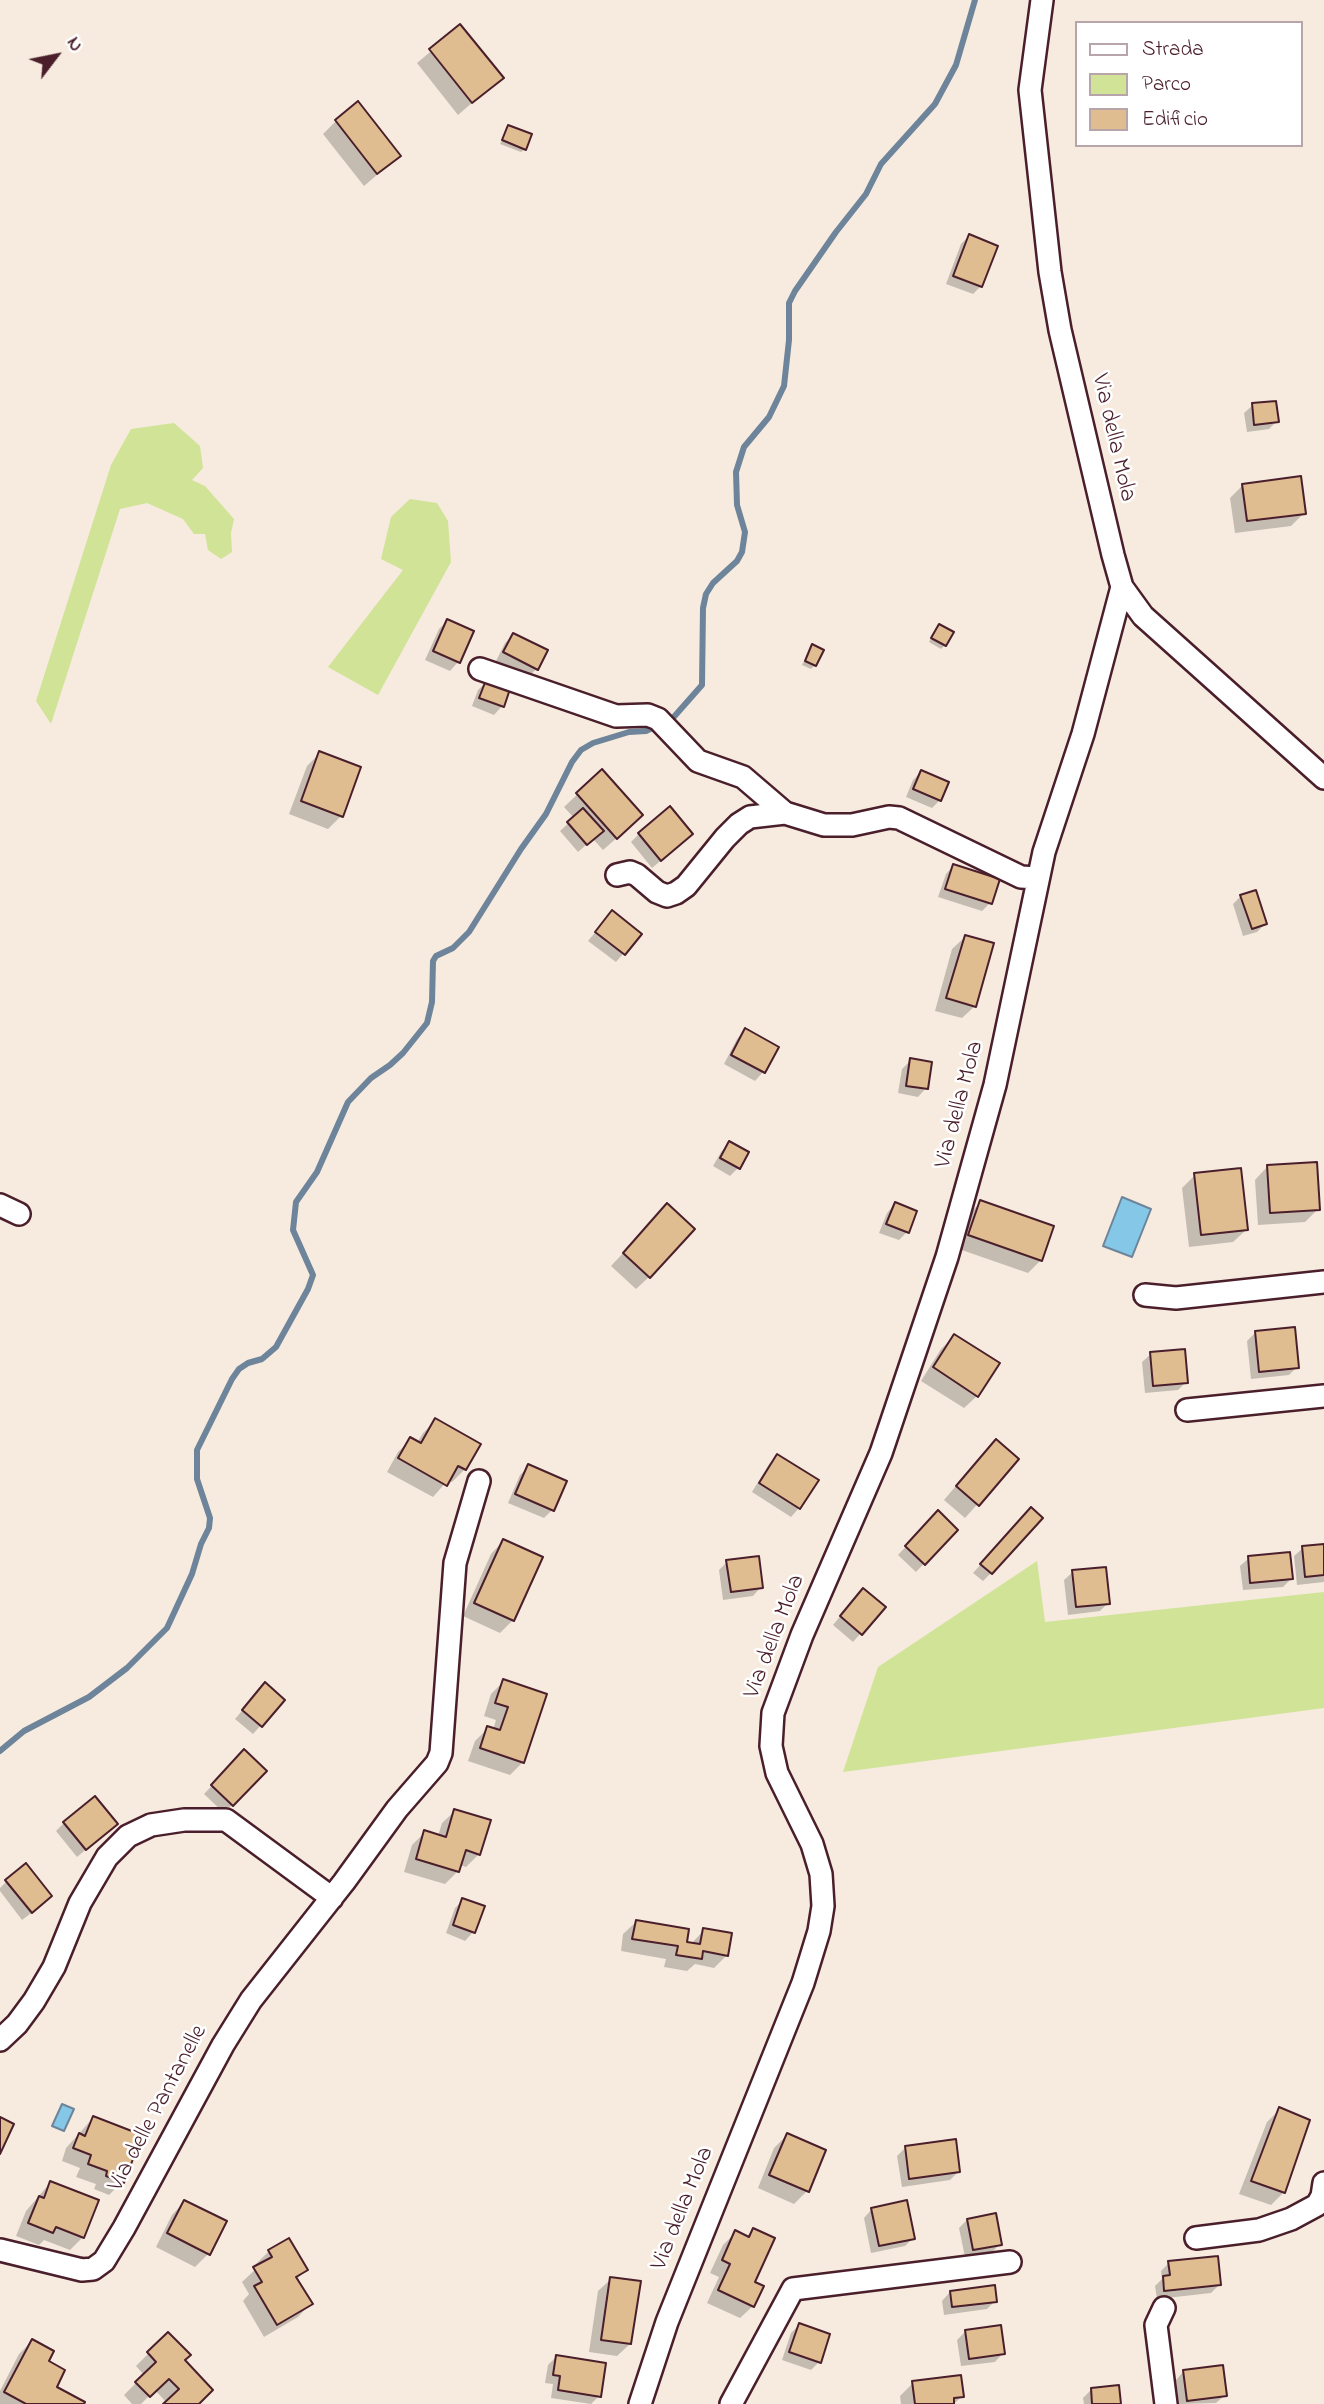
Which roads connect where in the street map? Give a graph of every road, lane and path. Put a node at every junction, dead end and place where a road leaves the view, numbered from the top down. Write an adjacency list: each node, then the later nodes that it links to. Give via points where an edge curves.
1 (1042, 0): 2 (street, Via della Mola, via 1030,90 1055,307)
2 (1122, 587): 4 (street, via 1143,616); 7 (street, Via della Mola)
3 (480, 669): 5 (street, via 617,716 648,715 664,724 698,761 743,777)
4 (1324, 778)
5 (785, 813): 6 (street, via 750,817 739,824 676,894 657,892 630,872); 7 (street, via 824,825 899,818 1021,877)
6 (617, 875)
7 (1038, 878): 20 (street, Via della Mola, via 998,1071 947,1257 881,1453 773,1713 775,1766 821,1874 819,1931 799,1993 667,2322)
8 (1324, 1282): 9 (street, via 1176,1298)
9 (1145, 1295)
10 (1324, 1396): 11 (street)
11 (1187, 1410)
12 (479, 1481): 13 (street, Via delle Pantanelle, via 455,1563 439,1760)
13 (332, 1898): 14 (street, via 226,1820 151,1825 128,1836 107,1857 80,1903 54,1967 34,2001); 17 (street, Via delle Pantanelle, via 236,2023 104,2261 82,2270)
14 (0, 2040)
15 (1324, 2183): 16 (street, via 1320,2202 1291,2219 1259,2230)
16 (1196, 2238)
17 (0, 2250)
18 (1010, 2262): 21 (street, via 793,2289)
19 (1164, 2308): 22 (street, via 1156,2325)
20 (640, 2404)
21 (731, 2404)
22 (1166, 2404)

